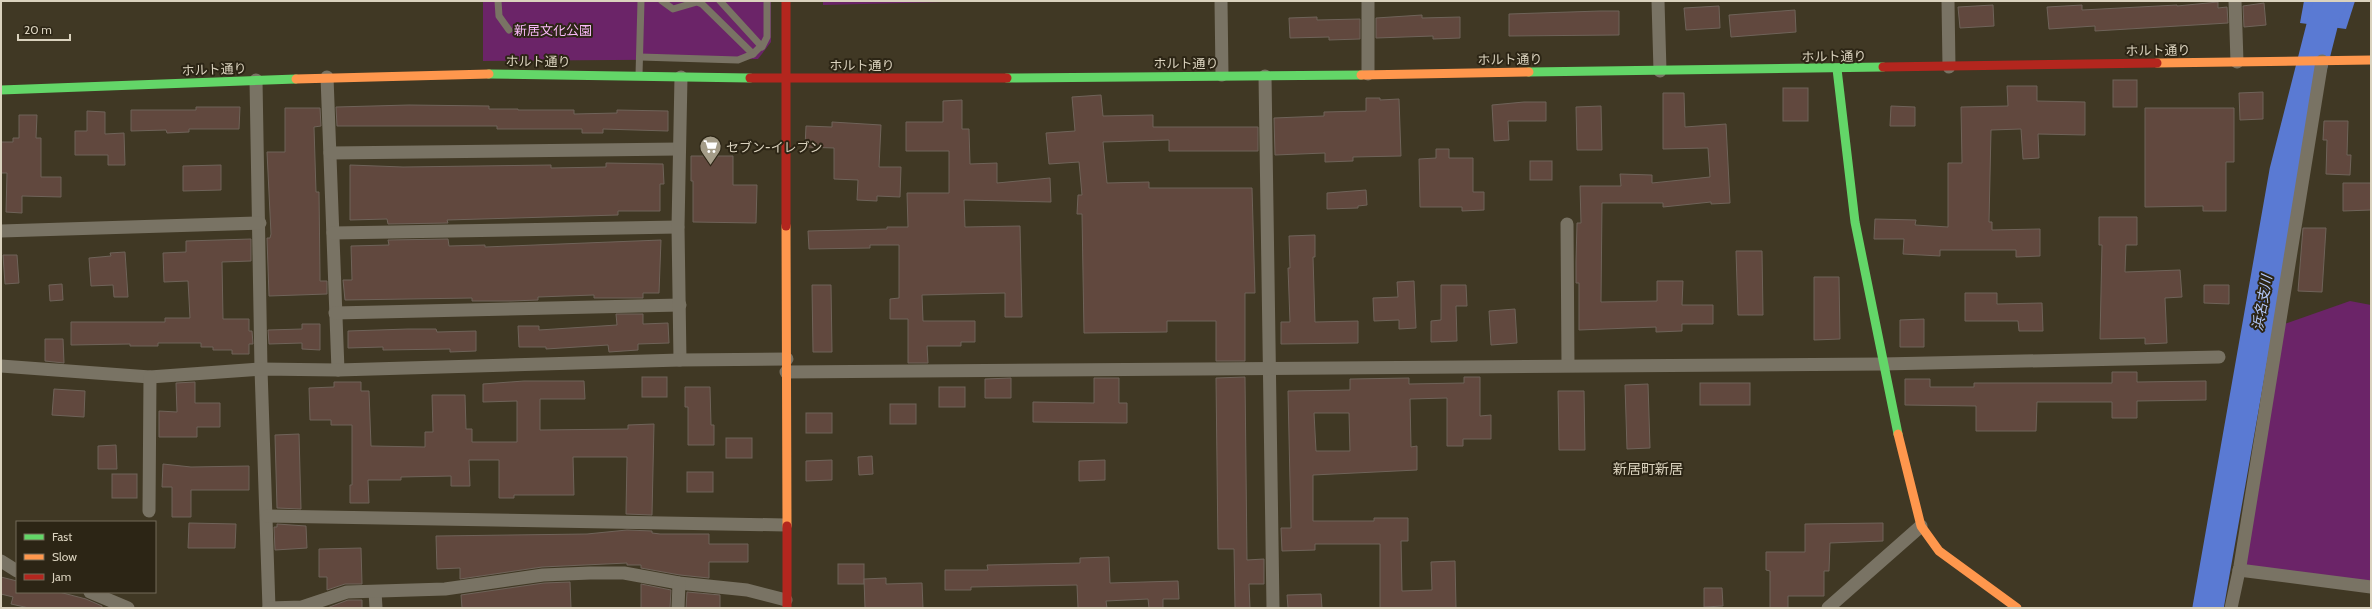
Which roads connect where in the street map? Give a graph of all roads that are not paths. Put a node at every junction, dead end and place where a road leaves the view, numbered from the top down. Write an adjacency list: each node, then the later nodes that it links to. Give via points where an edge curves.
1 (498, 1): 13 (lane, via 499,16)
2 (641, 1): 16 (lane)
3 (662, 1): 12 (lane, via 673,9)
4 (720, 1): 14 (lane)
5 (767, 1): 14 (lane, via 767,37)
6 (786, 1): 29 (street)
7 (1221, 1): 24 (street)
8 (1368, 1): 23 (street)
9 (1658, 1): 22 (street)
10 (1948, 1): 20 (street)
11 (2236, 1): 19 (street)
12 (696, 2): 15 (lane, via 702,4)
13 (509, 30)
14 (761, 46): 15 (lane)
15 (753, 54): 16 (lane, via 738,60)
16 (640, 57): 27 (lane)
17 (2371, 60): 18 (street, ホルト通り)
18 (2322, 61): 19 (street, ホルト通り); 57 (street)
19 (2237, 62): 20 (street, ホルト通り)
20 (1949, 67): 21 (street, ホルト通り)
21 (1837, 69): 22 (street, ホルト通り); 44 (street, via 1855,222)
22 (1660, 71): 23 (street, ホルト通り)
23 (1368, 74): 25 (street, ホルト通り)
24 (1222, 75): 25 (street, ホルト通り); 29 (street, ホルト通り)
25 (1265, 76): 47 (street)
26 (327, 77): 27 (street, ホルト通り, via 456,73); 30 (street, ホルト通り); 33 (street)
27 (639, 77): 28 (street, ホルト通り)
28 (681, 77): 29 (street, ホルト通り); 32 (street)
29 (786, 79): 45 (street)
30 (256, 80): 31 (street, ホルト通り); 34 (street)
31 (1, 90)
32 (679, 149): 33 (street); 36 (street)
33 (330, 153): 38 (street)
34 (260, 223): 37 (street); 48 (street)
35 (1567, 224): 43 (street)
36 (678, 227): 38 (street); 39 (street)
37 (1, 231)
38 (333, 232): 40 (street)
39 (680, 305): 40 (street); 42 (street)
40 (336, 312): 49 (street)
41 (2219, 357): 44 (street)
42 (680, 360): 45 (street); 49 (street)
43 (1568, 364): 44 (street); 47 (street)
44 (1882, 364): 54 (street, via 1908,481)
45 (786, 365): 47 (street); 53 (street)
46 (1, 366): 50 (street)
47 (1271, 366): 67 (street)
48 (261, 369): 49 (street); 50 (street); 52 (street)
49 (338, 370)
50 (150, 377): 51 (street)
51 (149, 511)
52 (267, 516): 53 (street); 64 (street)
53 (785, 525): 62 (street)
54 (1921, 526): 68 (street); 69 (street, via 1939,551)
55 (1, 561): 56 (street)
56 (16, 570)
57 (2239, 570): 59 (street); 70 (street)
58 (679, 583): 60 (street, via 624,573 590,573 543,575 445,589); 62 (street, via 747,590); 66 (street)
59 (2371, 587)
60 (375, 592): 64 (street, via 347,592 302,607); 65 (street)
61 (92, 593): 63 (street)
62 (786, 604)
63 (128, 608)
64 (269, 608)
65 (376, 608)
66 (678, 608)
67 (1273, 608)
68 (1828, 608)
69 (2017, 608)
70 (2231, 608)

